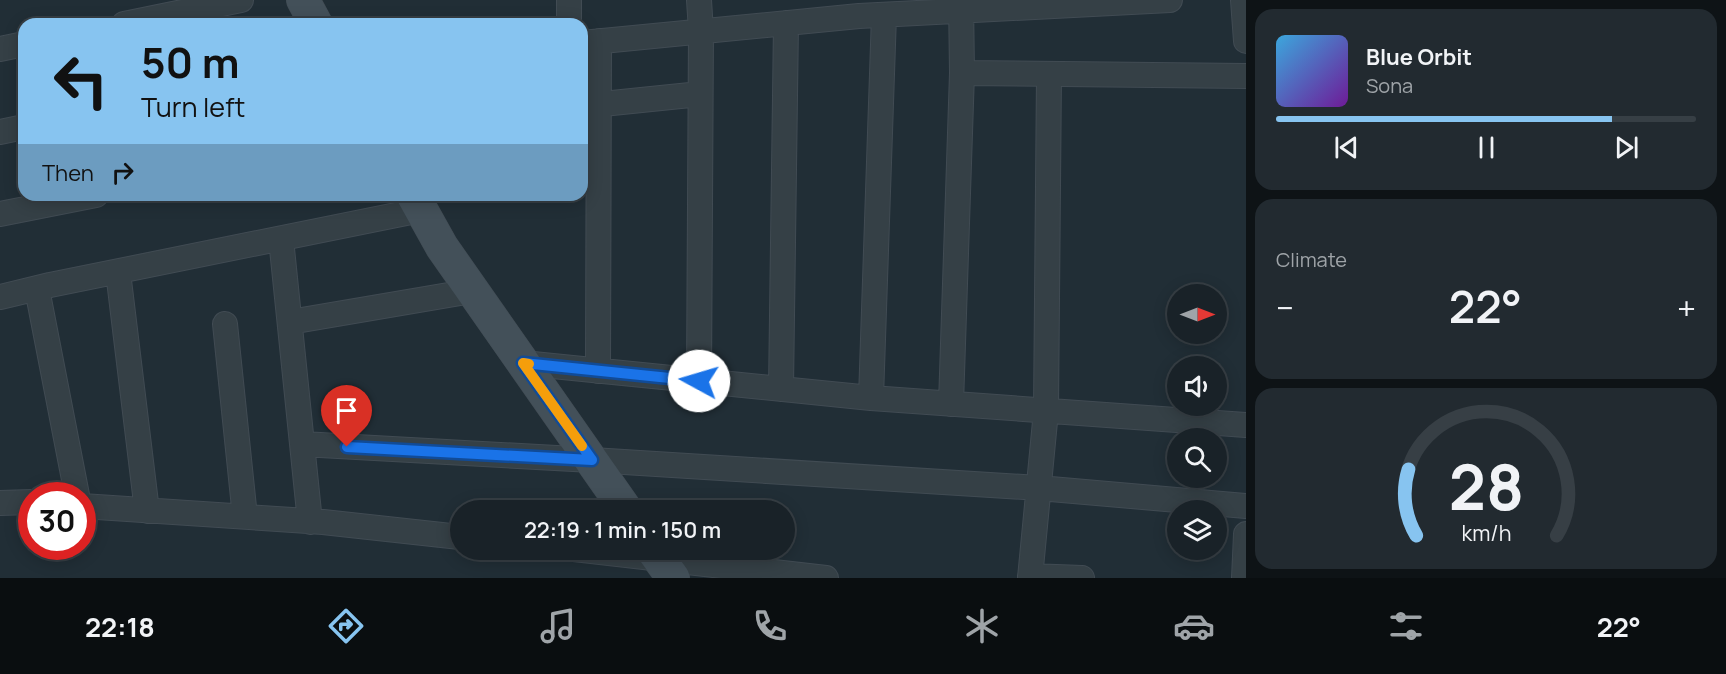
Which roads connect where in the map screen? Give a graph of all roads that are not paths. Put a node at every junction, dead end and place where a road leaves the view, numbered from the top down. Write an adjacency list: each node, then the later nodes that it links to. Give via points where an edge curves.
1 (241, 0): 10 (street)
2 (303, 0): 11 (street)
3 (569, 0): 12 (street)
4 (699, 0): 14 (street)
5 (1170, 0): 7 (street)
6 (1243, 0): 15 (street)
7 (961, 5): 9 (street); 19 (street)
8 (818, 10): 9 (street); 13 (street)
9 (884, 15): 40 (street)
10 (153, 18)
11 (313, 18)
12 (569, 18)
13 (786, 23): 14 (street); 39 (street)
14 (700, 31): 16 (street); 22 (street)
15 (1246, 41)
16 (590, 42): 23 (street)
17 (18, 45): 18 (street)
18 (0, 48)
19 (962, 74): 20 (street); 41 (street)
20 (1049, 74): 21 (street); 42 (street)
21 (1246, 76)
22 (700, 94): 23 (street); 38 (street)
23 (590, 106): 37 (street)
24 (18, 129): 25 (street)
25 (0, 132)
26 (66, 201): 28 (street)
27 (417, 203): 29 (street); 32 (street)
28 (0, 214)
29 (281, 239): 30 (street); 34 (street)
30 (118, 272): 31 (street); 53 (street)
31 (37, 288): 33 (street); 46 (street)
32 (472, 291): 34 (street); 36 (street)
33 (0, 297)
34 (290, 322): 44 (street)
35 (225, 324): 54 (street)
36 (523, 363): 37 (street); 45 (street)
37 (598, 371): 38 (street)
38 (699, 381): 39 (street)
39 (781, 389): 40 (street)
40 (871, 398): 41 (street)
41 (951, 404): 42 (street)
42 (1046, 411): 43 (street); 47 (street)
43 (1246, 425)
44 (302, 444): 45 (street); 55 (street)
45 (592, 460): 47 (street); 48 (street)
46 (74, 482)
47 (1039, 488): 51 (street); 59 (street)
48 (619, 500)
49 (18, 502): 50 (street)
50 (0, 503)
51 (1246, 506)
52 (96, 507): 53 (street)
53 (147, 511): 54 (street)
54 (245, 517): 55 (street)
55 (310, 522): 57 (street)
56 (1246, 534): 62 (street)
57 (450, 536)
58 (661, 562): 60 (street)
59 (1030, 577): 61 (street)
60 (826, 578)
61 (1082, 578)
62 (1244, 578)

